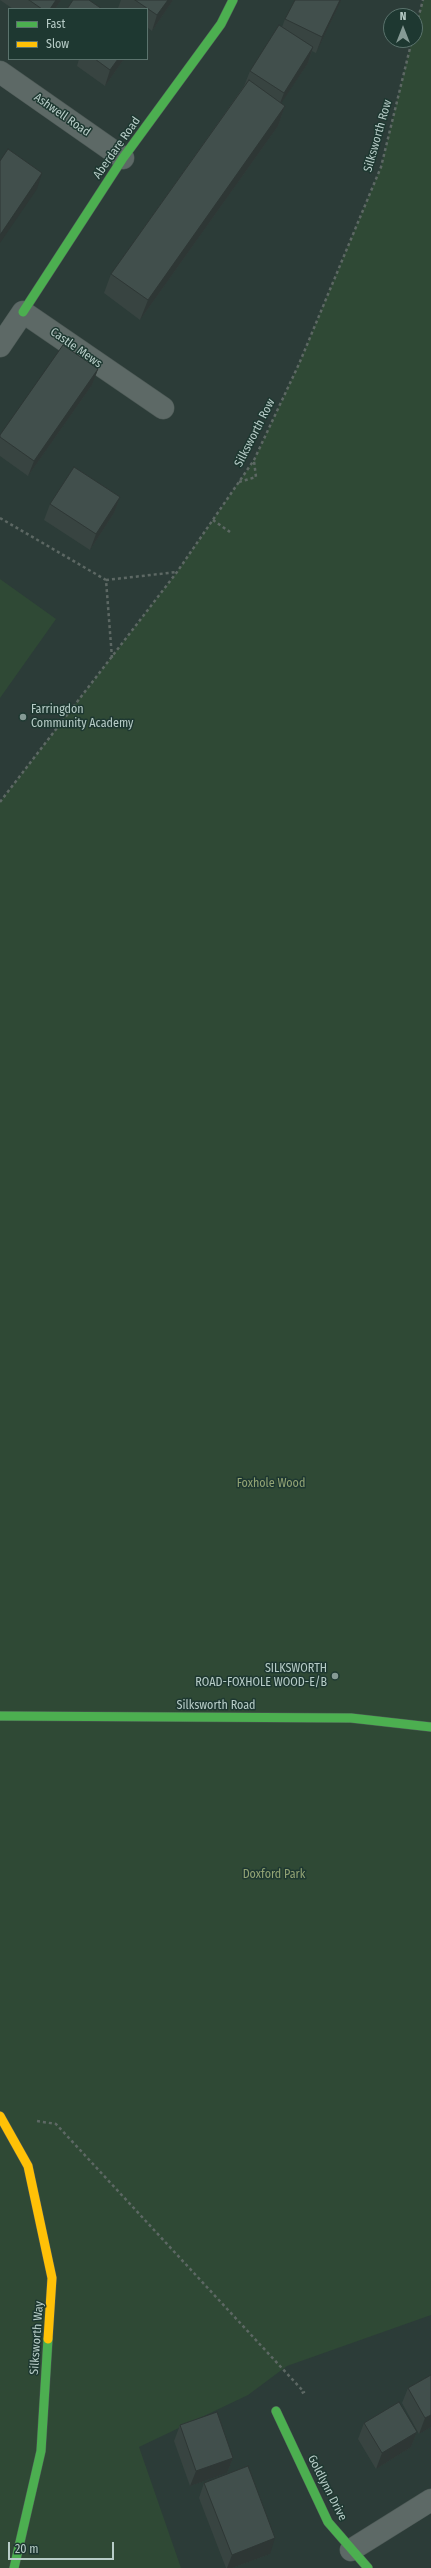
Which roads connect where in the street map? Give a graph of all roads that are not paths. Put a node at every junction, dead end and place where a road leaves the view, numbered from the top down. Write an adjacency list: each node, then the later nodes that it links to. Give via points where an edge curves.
1 (233, 0): 3 (street, Aberdare Road, via 221,24)
2 (0, 72): 3 (street, Ashwell Road)
3 (123, 158): 4 (street, Aberdare Road)
4 (23, 312): 5 (street); 6 (street, Castle Mews)
5 (0, 346)
6 (163, 408)
7 (0, 1716): 8 (street, Silksworth Road, via 351,1718)
8 (431, 1727)
9 (0, 2117): 13 (street, Silksworth Way, via 28,2166 52,2278 42,2451)
10 (276, 2411): 12 (street, Goldlynn Drive, via 328,2522)
11 (431, 2500): 12 (street)
12 (351, 2550): 14 (street, Goldlynn Drive)
13 (14, 2568)
14 (368, 2568)

